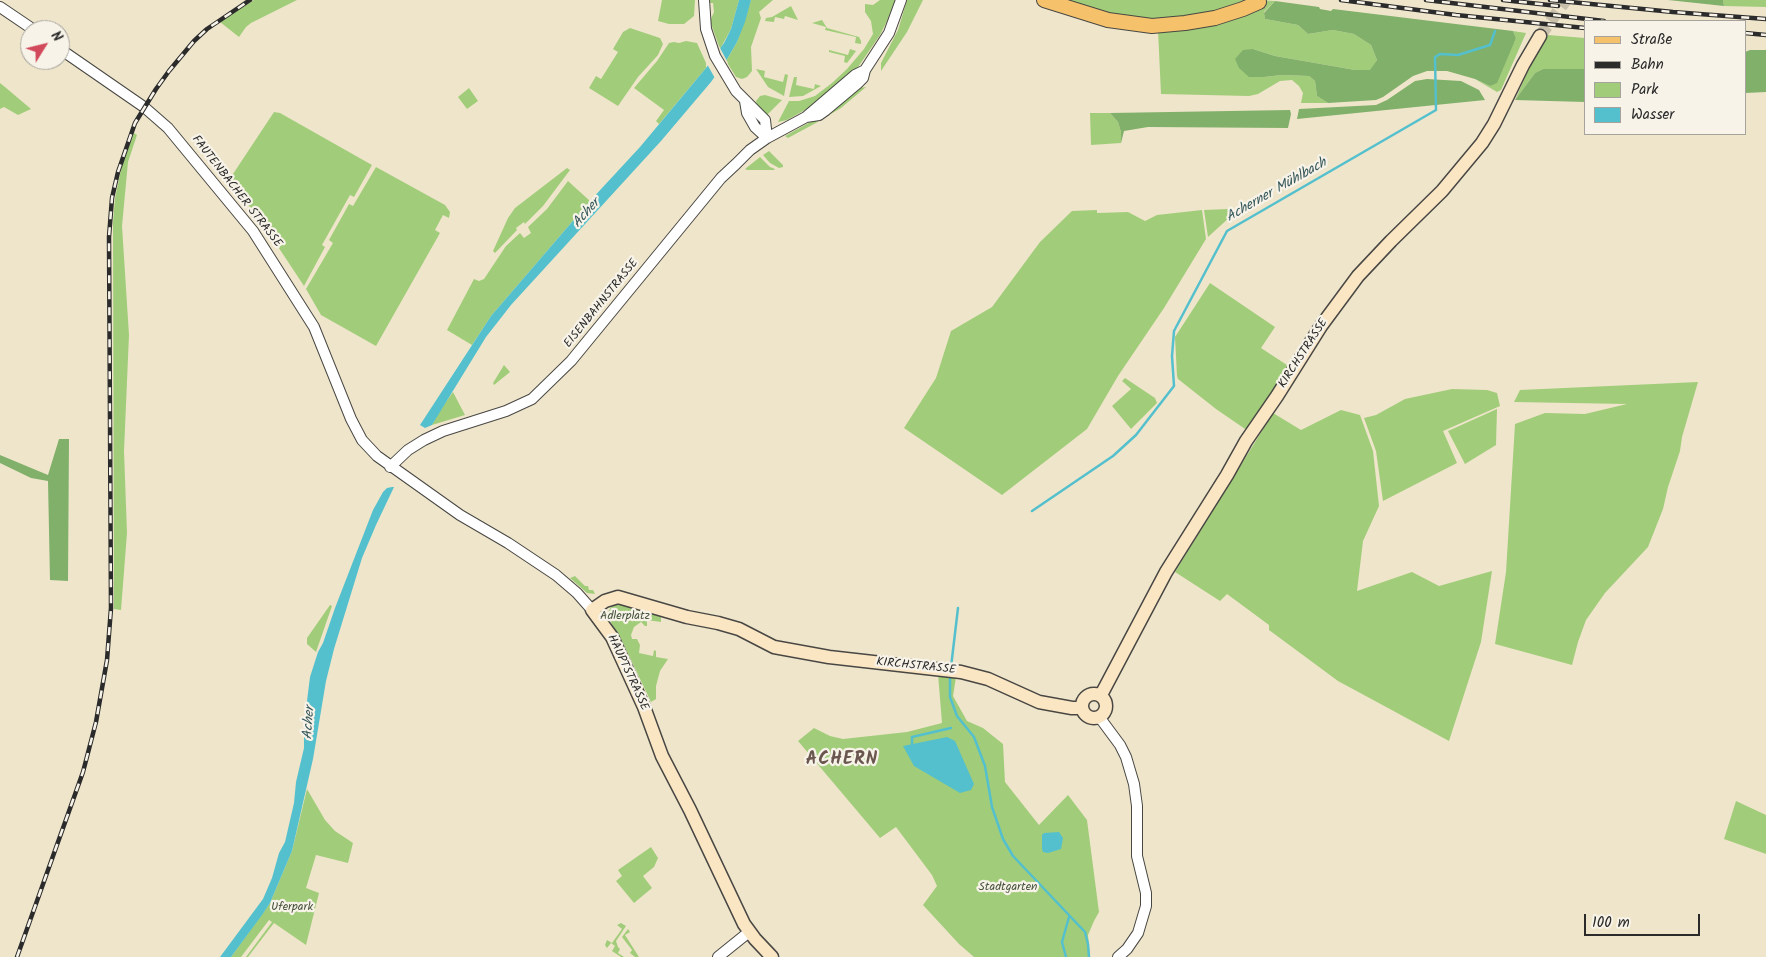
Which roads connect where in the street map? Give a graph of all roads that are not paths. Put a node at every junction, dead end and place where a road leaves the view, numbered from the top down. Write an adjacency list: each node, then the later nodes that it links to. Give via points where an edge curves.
1 (704, 0): 9 (street, via 705,21 715,56 736,91 766,123)
2 (901, 0): 9 (street, EISENBAHNSTRASSE, via 889,33 865,70 806,118)
3 (1044, 0): 4 (main road, via 1108,20 1152,26 1215,18)
4 (1259, 2)
5 (0, 7): 6 (street)
6 (20, 21)
7 (1540, 36): 12 (main road, KIRCHSTRASSE, via 1482,143 1442,191 1358,276 1321,326 1166,572)
8 (70, 56): 10 (street, FAUTENBACHER STRASSE, via 144,107 168,128 253,231 314,327 355,427 369,448)
9 (767, 138): 10 (street, EISENBAHNSTRASSE, via 721,178 571,361 532,399 424,440)
10 (390, 467): 11 (street, HAUPTSTRASSE, via 556,575)
11 (592, 610): 13 (main road, KIRCHSTRASSE, via 618,597 687,617 718,622 796,652 958,671 988,679 1039,702); 15 (main road, HAUPTSTRASSE, via 612,637 665,762)
12 (1101, 696): 13 (main road, via 1089,695 1084,699); 14 (main road, via 1107,707)
13 (1082, 708): 14 (main road, via 1087,716)
14 (1100, 718): 18 (street, via 1123,751 1134,784 1137,856 1146,893 1138,933)
15 (749, 932): 16 (street); 17 (main road, HAUPTSTRASSE)
16 (718, 957)
17 (772, 957)
18 (1118, 957)

